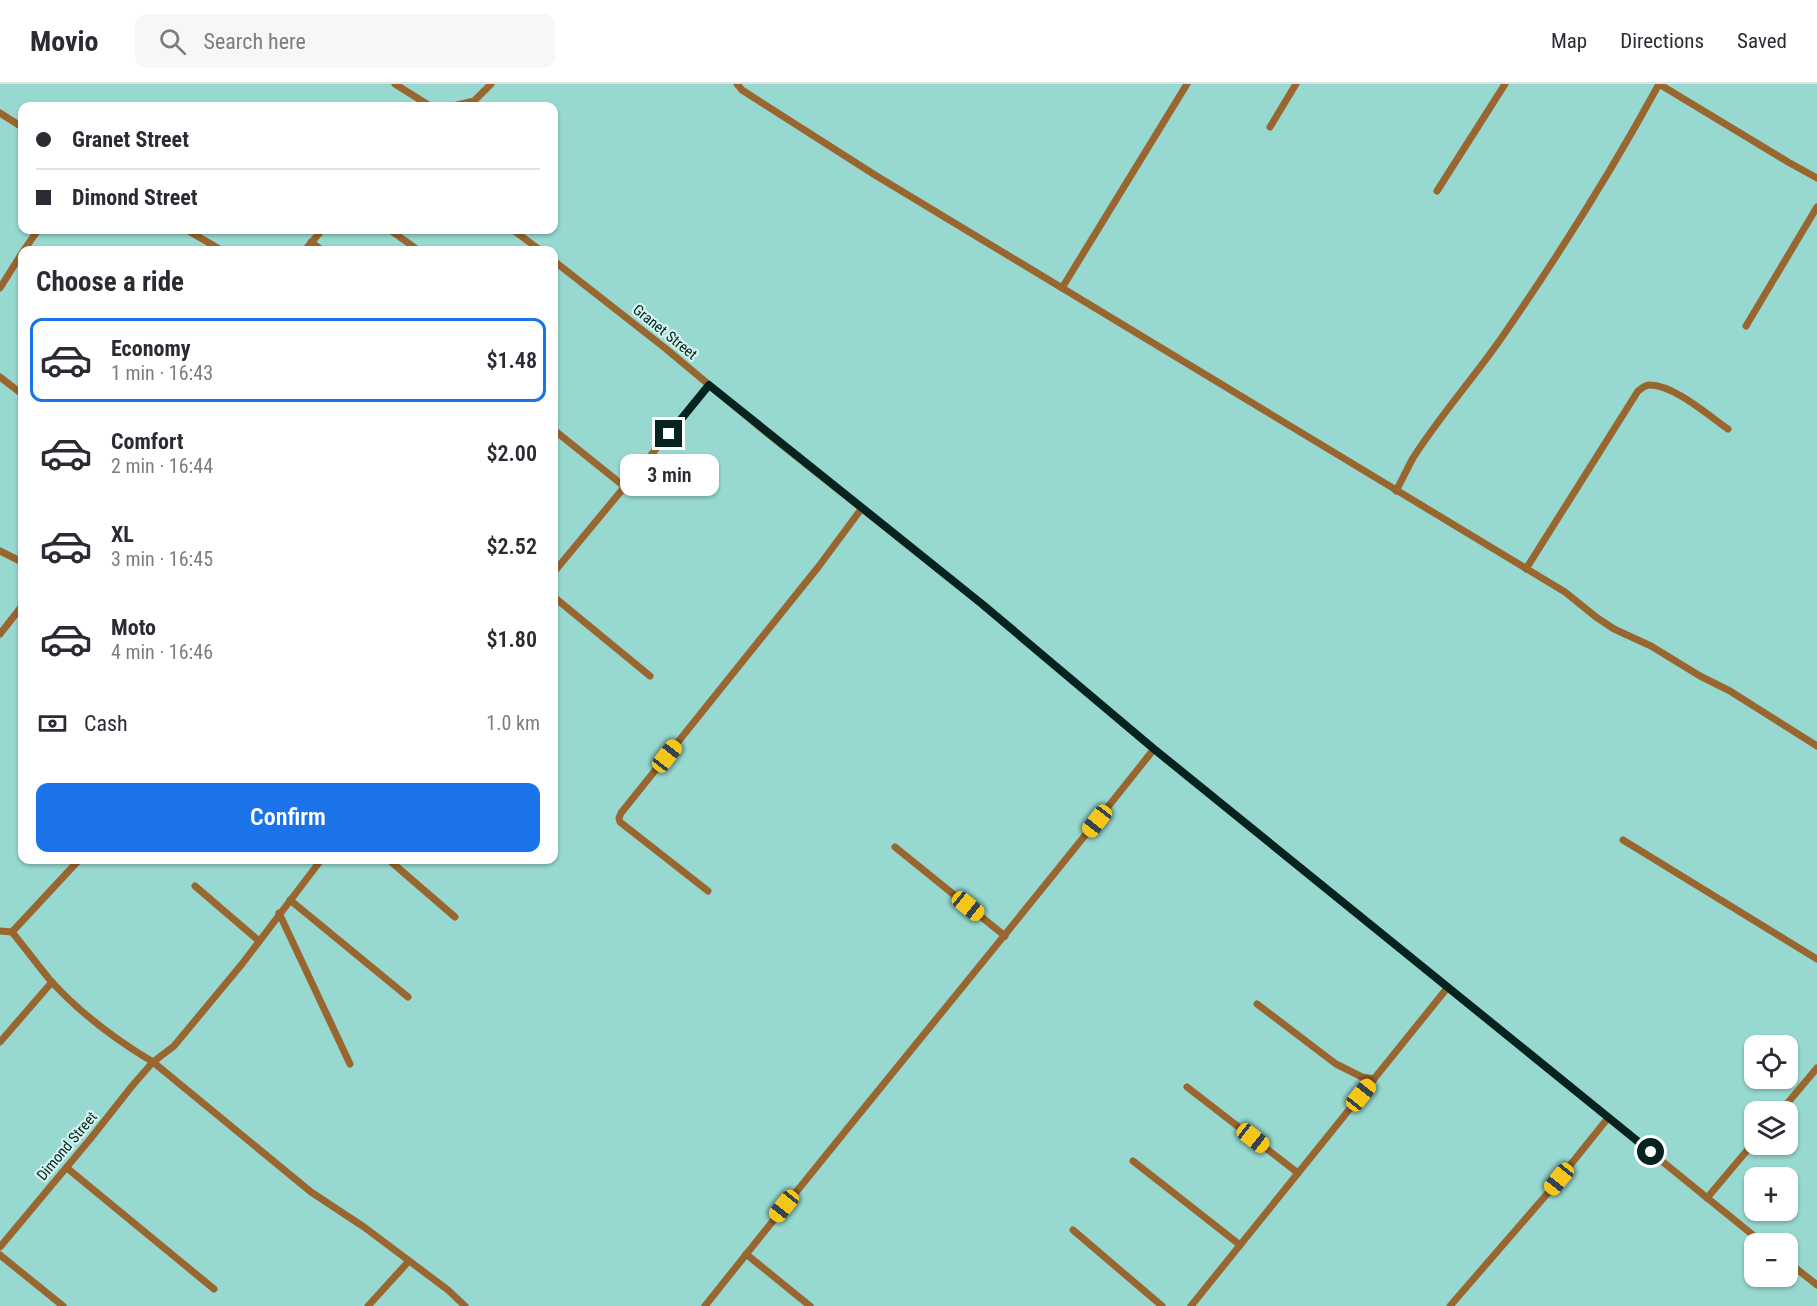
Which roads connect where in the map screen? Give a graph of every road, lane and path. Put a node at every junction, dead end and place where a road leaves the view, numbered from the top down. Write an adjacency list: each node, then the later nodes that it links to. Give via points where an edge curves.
1 (394, 84): 7 (street)
2 (491, 84): 8 (street)
3 (737, 84): 28 (street, via 875,175)
4 (1187, 84): 28 (street)
5 (1296, 84): 11 (street)
6 (1505, 84): 13 (street)
7 (423, 102)
8 (470, 102)
9 (0, 114): 10 (street)
10 (18, 125)
11 (1270, 127)
12 (1817, 178): 36 (street, via 1659,84 1563,244 1500,340 1413,458)
13 (1437, 191)
14 (1817, 207): 29 (street)
15 (194, 234): 20 (street)
16 (318, 234): 19 (street)
17 (396, 234): 23 (street)
18 (518, 234): 24 (street)
19 (311, 242): 21 (street); 22 (street)
20 (214, 246)
21 (308, 246)
22 (316, 246)
23 (412, 246)
24 (535, 246)
25 (18, 260): 27 (street)
26 (558, 264): 31 (street, Granet Street)
27 (0, 288)
28 (1062, 288): 36 (street)
29 (1746, 326)
30 (0, 377): 32 (street)
31 (709, 385): 35 (street); 37 (street, Granet Street)
32 (18, 391)
33 (1728, 429): 41 (street, via 1678,395 1655,386 1638,391)
34 (558, 433): 35 (street)
35 (625, 487): 40 (street)
36 (1396, 491): 41 (street)
37 (862, 508): 47 (street, Granet Street); 54 (street, via 621,813 620,822)
38 (0, 551): 39 (street)
39 (18, 560)
40 (558, 567)
41 (1526, 569): 46 (street, via 1614,628 1730,691)
42 (558, 600): 45 (street)
43 (18, 611): 44 (street)
44 (0, 634)
45 (650, 676)
46 (1817, 746)
47 (1154, 749): 60 (street); 64 (street, Granet Street)
48 (1623, 840): 62 (street)
49 (894, 847): 60 (street)
50 (75, 864): 59 (street)
51 (318, 864): 55 (street)
52 (394, 864): 57 (street)
53 (195, 886): 61 (street)
54 (708, 891)
55 (290, 900): 56 (street); 65 (street)
56 (279, 914): 61 (street); 69 (street)
57 (455, 917)
58 (0, 931): 59 (street)
59 (12, 932): 63 (street)
60 (1005, 936): 85 (street)
61 (259, 941): 68 (street, Dimond Street, via 174,1046)
62 (1817, 959)
63 (52, 982): 67 (street); 68 (street, via 96,1023)
64 (1448, 987): 71 (street); 74 (street, Granet Street)
65 (408, 997)
66 (1257, 1004): 71 (street, via 1336,1064)
67 (0, 1042)
68 (153, 1062): 77 (street, Dimond Street); 86 (street, via 306,1188)
69 (350, 1064)
70 (1817, 1068): 73 (street)
71 (1374, 1079): 78 (street)
72 (1187, 1087): 78 (street)
73 (1789, 1101)
74 (1608, 1118): 79 (street, Granet Street); 97 (street)
75 (1744, 1155): 79 (street)
76 (1133, 1161): 82 (street)
77 (67, 1168): 83 (street, Dimond Street); 89 (street)
78 (1298, 1173): 82 (street)
79 (1707, 1198): 81 (street, Granet Street)
80 (1072, 1230): 95 (street)
81 (1750, 1233)
82 (1240, 1245): 96 (street)
83 (0, 1246)
84 (0, 1254): 90 (street)
85 (746, 1254): 93 (street); 94 (street)
86 (409, 1261): 91 (street); 92 (street)
87 (1798, 1270): 88 (street)
88 (1817, 1285)
89 (214, 1288)
90 (63, 1306)
91 (368, 1306)
92 (465, 1306)
93 (705, 1306)
94 (810, 1306)
95 (1162, 1306)
96 (1191, 1306)
97 (1450, 1306)

